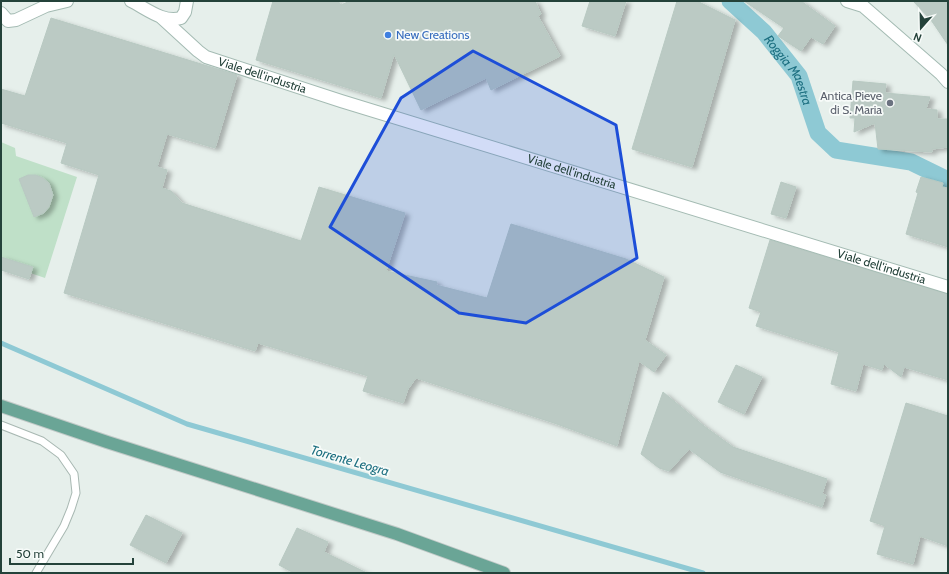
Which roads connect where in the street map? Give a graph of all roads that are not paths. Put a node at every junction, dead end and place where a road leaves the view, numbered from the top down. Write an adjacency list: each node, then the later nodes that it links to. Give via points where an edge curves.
1 (3, 1): 6 (street)
2 (67, 1): 8 (street, via 46,6 16,20)
3 (131, 1): 7 (street, Viale dell'industria)
4 (847, 1): 10 (street, via 863,6)
5 (186, 6): 7 (street, via 181,18); 9 (street, via 185,29)
6 (1, 8)
7 (162, 18): 9 (street, Viale dell'industria)
8 (3, 21)
9 (198, 52): 11 (street, Viale dell'industria, via 206,57 341,101)
10 (948, 82)
11 (948, 287)
12 (1, 406): 15 (main road, via 397,534)
13 (1, 425): 14 (lane, via 42,441 60,455 74,474 76,493 71,509)
14 (36, 573)
15 (504, 573)

